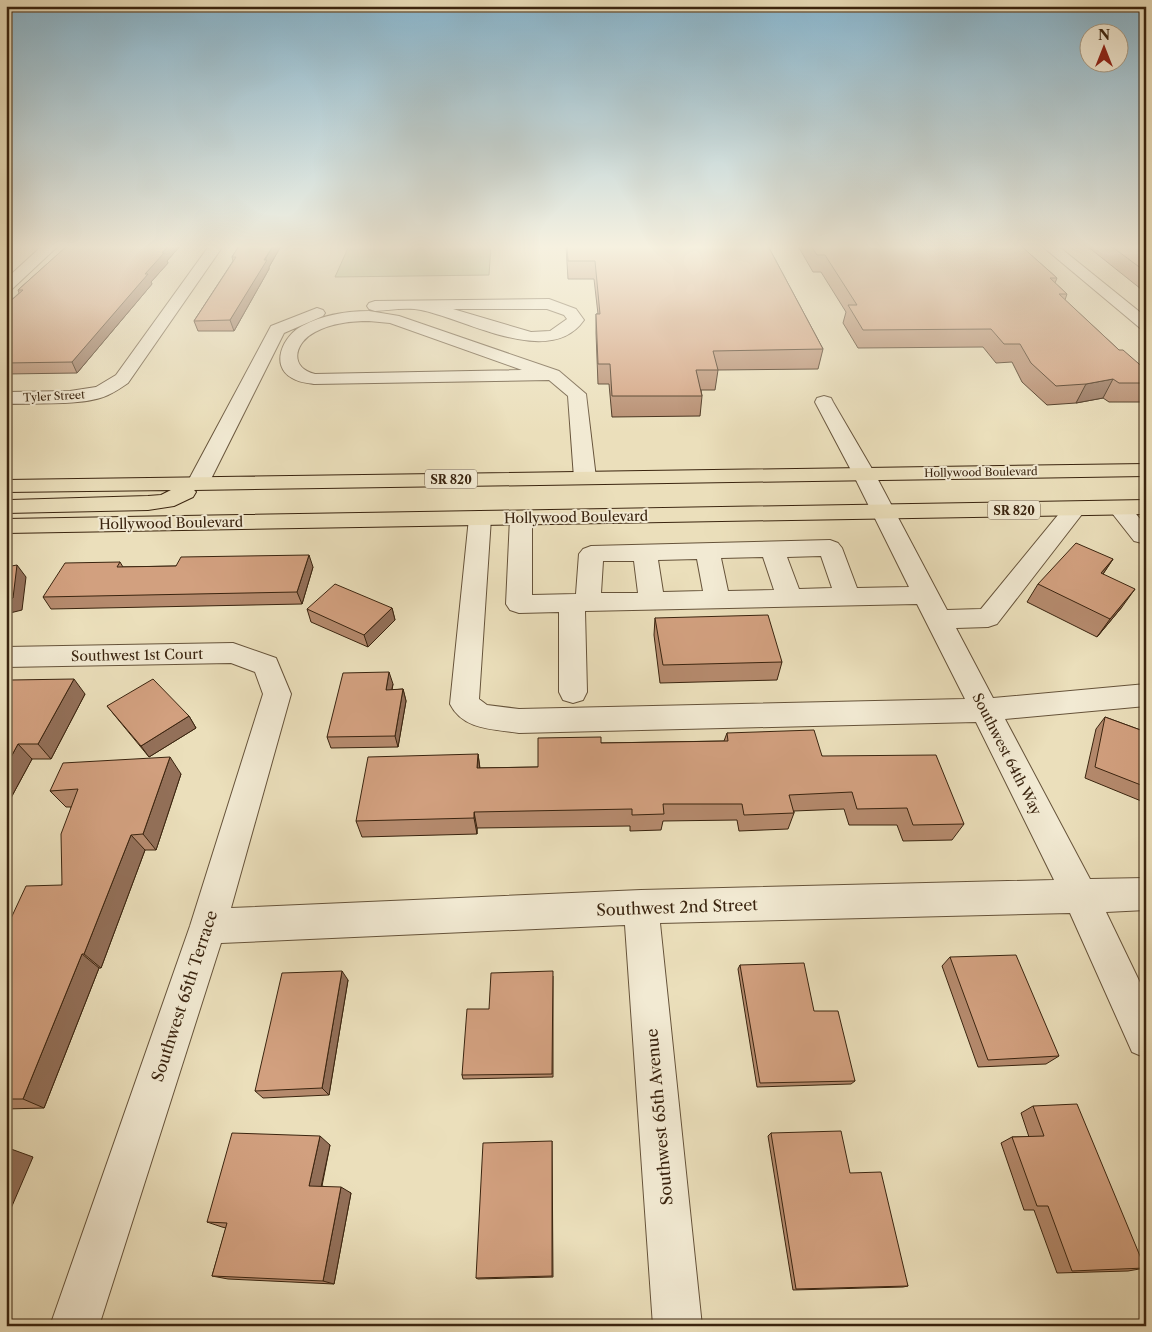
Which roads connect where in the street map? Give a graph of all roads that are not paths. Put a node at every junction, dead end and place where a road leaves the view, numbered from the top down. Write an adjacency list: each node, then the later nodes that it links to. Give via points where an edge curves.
1 (172, 308): 10 (street, Tyler Street, via 122,379 101,392 70,397)
2 (346, 308): 15 (street, via 312,314 277,330)
3 (432, 308): 4 (street, via 530,337 562,334 576,320 570,312)
4 (560, 308)
5 (1124, 308): 6 (street)
6 (1146, 326)
7 (553, 375): 7 (street, via 393,319 379,317 347,318 315,326 303,332 288,358 297,375 314,379); 9 (street)
8 (551, 394): 9 (street)
9 (577, 394): 14 (street)
10 (6, 398)
11 (824, 402): 13 (street, Southwest 64th Way)
12 (1146, 470): 13 (highway, Hollywood Boulevard / SR 820)
13 (864, 474): 14 (highway, Hollywood Boulevard / SR 820); 21 (street, Southwest 64th Way)
14 (585, 478): 15 (highway, Hollywood Boulevard / SR 820)
15 (198, 483): 16 (highway, Hollywood Boulevard / SR 820); 17 (highway, via 166,501)
16 (6, 486)
17 (6, 507)
18 (1146, 507): 20 (highway, Hollywood Boulevard / SR 820)
19 (1075, 508): 20 (highway, Hollywood Boulevard / SR 820); 21 (highway, Hollywood Boulevard / SR 820); 35 (street, via 988,618)
20 (1119, 508): 25 (street)
21 (882, 512): 23 (highway, Hollywood Boulevard / SR 820); 29 (street, Southwest 64th Way)
22 (480, 518): 23 (highway, Hollywood Boulevard / SR 820); 24 (highway, Hollywood Boulevard / SR 820); 40 (street, via 464,704 480,716 519,721)
23 (521, 518): 34 (street, via 519,604)
24 (6, 526)
25 (1146, 537)
26 (773, 550): 27 (street); 30 (street, via 830,548); 31 (street)
27 (707, 551): 28 (street); 32 (street)
28 (644, 552): 33 (street); 34 (street, via 591,554)
29 (925, 595): 30 (street); 35 (street, Southwest 64th Way)
30 (847, 596): 31 (street)
31 (789, 597): 32 (street)
32 (717, 600): 33 (street)
33 (652, 602): 34 (street)
34 (580, 604): 38 (street)
35 (938, 619): 40 (street, Southwest 64th Way)
36 (6, 657): 37 (street, Southwest 1st Court, via 233,653)
37 (266, 665): 44 (street, Southwest 65th Terrace, via 277,694)
38 (573, 692)
39 (1146, 695): 40 (street)
40 (985, 710): 42 (street, Southwest 64th Way)
41 (1146, 894): 42 (street, Southwest 2nd Street)
42 (1080, 896): 43 (street, Southwest 2nd Street); 45 (street, Southwest 64th Way)
43 (640, 907): 44 (street, Southwest 2nd Street); 47 (street, Southwest 65th Avenue)
44 (208, 926): 46 (street, Southwest 65th Terrace)
45 (1146, 1038)
46 (74, 1326)
47 (678, 1326)

